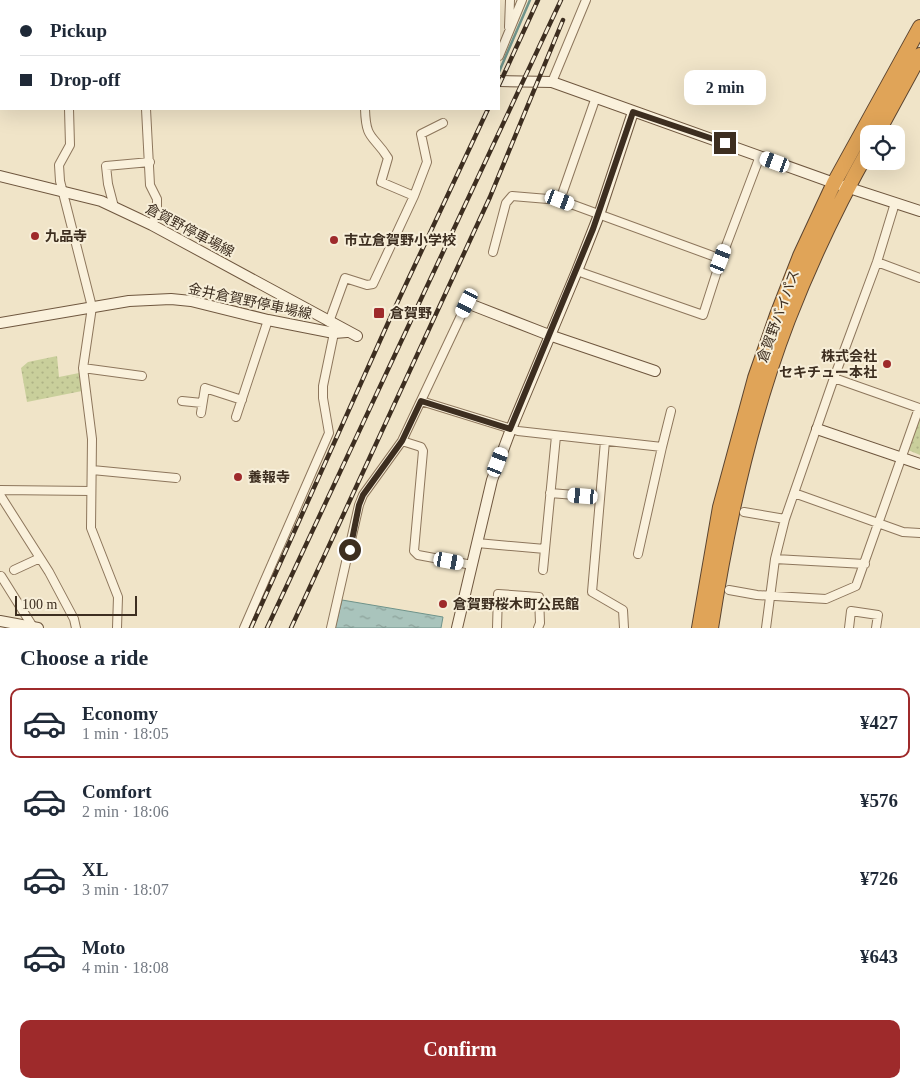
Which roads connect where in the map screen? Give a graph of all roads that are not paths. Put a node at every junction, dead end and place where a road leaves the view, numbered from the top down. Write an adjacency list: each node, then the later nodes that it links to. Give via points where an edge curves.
1 (240, 0): 2 (street)
2 (263, 0)
3 (510, 0): 7 (street)
4 (522, 0): 7 (street)
5 (586, 0): 11 (street)
6 (920, 28): 23 (highway, 倉賀野バイパス)
7 (509, 31): 8 (street)
8 (500, 54)
9 (920, 55): 18 (highway)
10 (500, 81): 11 (street)
11 (552, 82): 12 (street)
12 (596, 98): 16 (street); 26 (street)
13 (70, 110): 24 (street, via 70,145 60,164)
14 (146, 110): 21 (street)
15 (365, 110): 25 (street, via 365,127 388,158 381,182)
16 (633, 112): 19 (street); 30 (street)
17 (443, 123): 25 (street, via 421,134 427,162)
18 (882, 125)
19 (760, 156): 23 (street); 33 (street)
20 (860, 160): 23 (highway, 倉賀野バイパス)
21 (150, 162): 28 (street, via 106,166); 31 (street, via 150,185 157,199)
22 (0, 176): 24 (street, 倉賀野停車場線)
23 (841, 185): 27 (street); 99 (highway, 倉賀野バイパス, via 800,256 755,378 720,507); 100 (highway, 倉賀野バイパス, via 788,320 762,399 732,510)
24 (63, 190): 28 (street, 倉賀野停車場線); 38 (street)
25 (414, 196): 40 (street, via 373,284 367,286 345,278)
26 (560, 200): 30 (street); 32 (street, via 512,196 506,204)
27 (895, 203): 29 (street); 34 (street)
28 (114, 206): 31 (street, 倉賀野停車場線)
29 (920, 211)
30 (598, 215): 33 (street); 35 (street)
31 (152, 225): 40 (street, 倉賀野停車場線)
32 (493, 252)
33 (721, 259): 35 (street, via 703,315)
34 (877, 262): 36 (street); 49 (street)
35 (577, 272): 44 (street)
36 (920, 278)
37 (467, 303): 44 (street); 52 (street)
38 (92, 307): 39 (street, 金井倉賀野停車場線, via 147,300 192,300); 41 (street, 金井倉賀野停車場線); 46 (street)
39 (268, 320): 43 (street, 金井倉賀野停車場線); 50 (street)
40 (329, 322): 42 (street, 倉賀野停車場線)
41 (0, 323)
42 (347, 332): 43 (street, 金井倉賀野停車場線); 45 (street, 倉賀野停車場線)
43 (334, 333): 93 (street, via 323,386 329,433)
44 (549, 335): 47 (street); 57 (street)
45 (357, 336)
46 (83, 368): 48 (street); 65 (street, via 92,439)
47 (655, 371)
48 (142, 376)
49 (834, 378): 58 (street); 63 (street, via 919,408)
50 (242, 400): 53 (street, via 205,388); 56 (street)
51 (182, 401): 53 (street)
52 (421, 401): 57 (street); 60 (street)
53 (202, 403): 55 (street)
54 (671, 411): 62 (street)
55 (201, 413)
56 (236, 417)
57 (510, 429): 59 (street); 77 (street, via 492,480)
58 (817, 429): 63 (street); 70 (street)
59 (556, 436): 61 (street); 69 (street)
60 (402, 441): 83 (street, via 421,447 423,451 414,551 418,555); 94 (street, via 361,500)
61 (605, 441): 62 (street); 72 (street)
62 (662, 447): 79 (street)
63 (902, 458): 64 (street); 75 (street)
64 (920, 464)
65 (92, 470): 66 (street); 68 (street)
66 (176, 478)
67 (0, 490): 68 (street)
68 (91, 490): 92 (street, via 91,528 118,597)
69 (550, 493): 72 (street); 78 (street)
70 (794, 493): 74 (street); 75 (street)
71 (0, 495): 80 (street)
72 (600, 497): 98 (street, via 592,592 623,610)
73 (744, 512): 74 (street)
74 (785, 519): 81 (street)
75 (878, 524): 76 (street, via 902,532); 82 (street)
76 (920, 533)
77 (477, 543): 78 (street); 83 (street)
78 (545, 549): 85 (street)
79 (638, 554)
80 (40, 558): 84 (street); 91 (street)
81 (775, 559): 82 (street); 88 (street)
82 (865, 564): 88 (street, via 856,586 826,599)
83 (472, 565): 95 (street)
84 (14, 570)
85 (543, 570)
86 (1, 576): 90 (street)
87 (729, 590): 88 (street)
88 (770, 596): 101 (street)
89 (0, 620): 90 (street)
90 (36, 627)
91 (76, 628)
92 (117, 628)
93 (244, 628)
94 (331, 628)
95 (457, 628)
96 (497, 628): 97 (street, via 498,594 539,597)
97 (538, 628)
98 (624, 628)
99 (699, 628)
100 (711, 628)
101 (766, 628)
102 (849, 628): 103 (street, via 851,611 878,615)
103 (876, 628)

